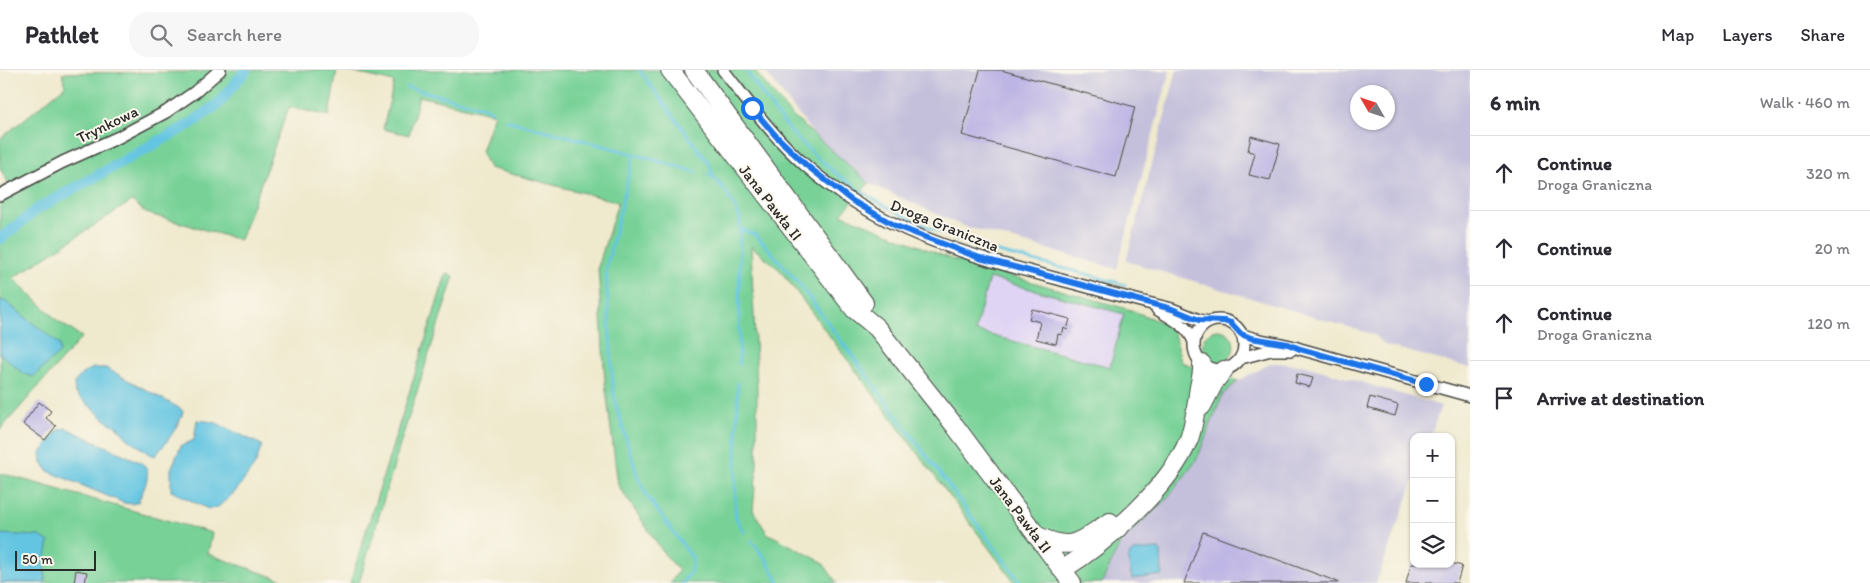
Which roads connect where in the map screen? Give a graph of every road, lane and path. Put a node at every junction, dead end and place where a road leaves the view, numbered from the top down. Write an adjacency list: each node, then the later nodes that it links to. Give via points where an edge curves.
1 (220, 70): 5 (street, Trynkowa, via 166,112)
2 (670, 70): 8 (main road, Jana Pawła II, via 854,310)
3 (694, 70): 8 (main road, Jana Pawła II, via 871,312)
4 (723, 70): 6 (street, Droga Graniczna, via 776,136 806,165 851,200 896,226 980,258)
5 (0, 195)
6 (1150, 304): 7 (street, Droga Graniczna); 10 (street, Droga Graniczna, via 1180,323 1190,332)
7 (1209, 322): 9 (street, via 1231,323); 10 (street, via 1196,333)
8 (876, 328): 18 (main road, Jana Pawła II)
9 (1241, 334): 11 (street); 12 (street, via 1244,346)
10 (1194, 342): 13 (street, via 1195,354)
11 (1300, 349): 12 (street, via 1271,350); 15 (street)
12 (1240, 358): 14 (street)
13 (1202, 364): 14 (street); 16 (main road)
14 (1224, 370): 16 (main road)
15 (1470, 396)
16 (1194, 422): 17 (main road, via 1176,463)
17 (1141, 505): 18 (main road, via 1070,545); 19 (main road)
18 (1038, 536): 19 (main road, Jana Pawła II)
19 (1067, 576)

